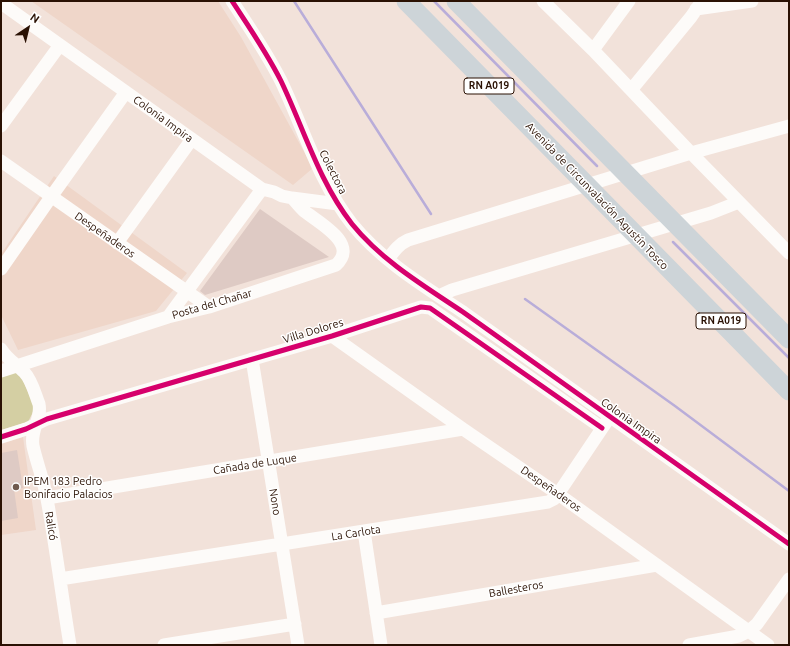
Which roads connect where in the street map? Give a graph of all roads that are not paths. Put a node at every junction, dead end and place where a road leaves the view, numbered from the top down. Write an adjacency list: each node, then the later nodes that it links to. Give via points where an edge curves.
1 (232, 1): 22 (street, Colectora, via 280,80 324,181)
2 (406, 1): 38 (highway, Avenida de Circunvalación Agustín Tosco / RN A019)
3 (456, 1): 33 (highway, RN A019)
4 (543, 1): 10 (street)
5 (629, 1): 10 (street)
6 (752, 1): 8 (street)
7 (1, 3): 9 (street, Colonia Impira)
8 (699, 5): 11 (street)
9 (60, 45): 12 (street, Colonia Impira); 13 (street)
10 (593, 50): 11 (street)
11 (631, 90): 16 (street)
12 (126, 92): 15 (street, Colonia Impira); 19 (street)
13 (1, 126)
14 (789, 126): 16 (street)
15 (192, 139): 18 (street, Colonia Impira); 23 (street)
16 (691, 153): 21 (street); 25 (street, via 408,240 400,244)
17 (1, 161): 19 (street, Despeñaderos)
18 (262, 189): 20 (street, Colonia Impira); 27 (street)
19 (51, 197): 23 (street, Despeñaderos); 26 (street)
20 (292, 198): 22 (street, Colonia Impira); 29 (street, Posta del Chañar, via 337,237 344,251 340,261 336,265)
21 (739, 202): 24 (street); 28 (street)
22 (338, 204): 25 (street, Colectora, via 352,224)
23 (118, 243): 27 (street, Despeñaderos)
24 (789, 253)
25 (388, 259): 28 (street, Colectora)
26 (1, 269)
27 (187, 292): 29 (street, Despeñaderos); 31 (street)
28 (439, 296): 30 (street, Colectora)
29 (210, 307): 31 (street, Posta del Chañar)
30 (463, 312): 39 (street, Colonia Impira)
31 (168, 317): 36 (street, Posta del Chañar)
32 (332, 336): 35 (street, Villa Dolores); 39 (street, Villa Dolores, via 421,307 430,308); 41 (street, Despeñaderos)
33 (789, 339)
34 (1, 349): 36 (street, Ralicó)
35 (252, 359): 40 (street, Villa Dolores, via 52,417); 43 (street, Nono)
36 (17, 367): 37 (street, Posta del Chañar); 40 (street, Ralicó, via 27,376 39,404)
37 (1, 371)
38 (789, 390)
39 (606, 423): 44 (street, La Carlota); 48 (street, Colonia Impira)
40 (36, 424): 42 (street, Villa Dolores); 45 (street, Ralicó, via 33,445)
41 (463, 429): 43 (street, Cañada de Luque); 44 (street, Despeñaderos)
42 (1, 437)
43 (269, 461): 45 (street, Cañada de Luque); 47 (street, Nono)
44 (558, 494): 46 (street, La Carlota, via 548,502); 49 (street, Despeñaderos)
45 (47, 498): 50 (street, Ralicó)
46 (364, 531): 47 (street, La Carlota); 52 (street)
47 (282, 544): 50 (street, La Carlota); 53 (street, Nono)
48 (789, 544)
49 (657, 565): 52 (street, Ballesteros); 54 (street, Despeñaderos)
50 (60, 579): 55 (street, Ralicó)
51 (789, 579): 54 (street)
52 (376, 613): 58 (street)
53 (295, 624): 56 (street); 57 (street, Nono)
54 (749, 632): 59 (street); 60 (street, Despeñaderos)
55 (70, 645)
56 (164, 645)
57 (298, 645)
58 (381, 645)
59 (689, 645)
60 (768, 645)

